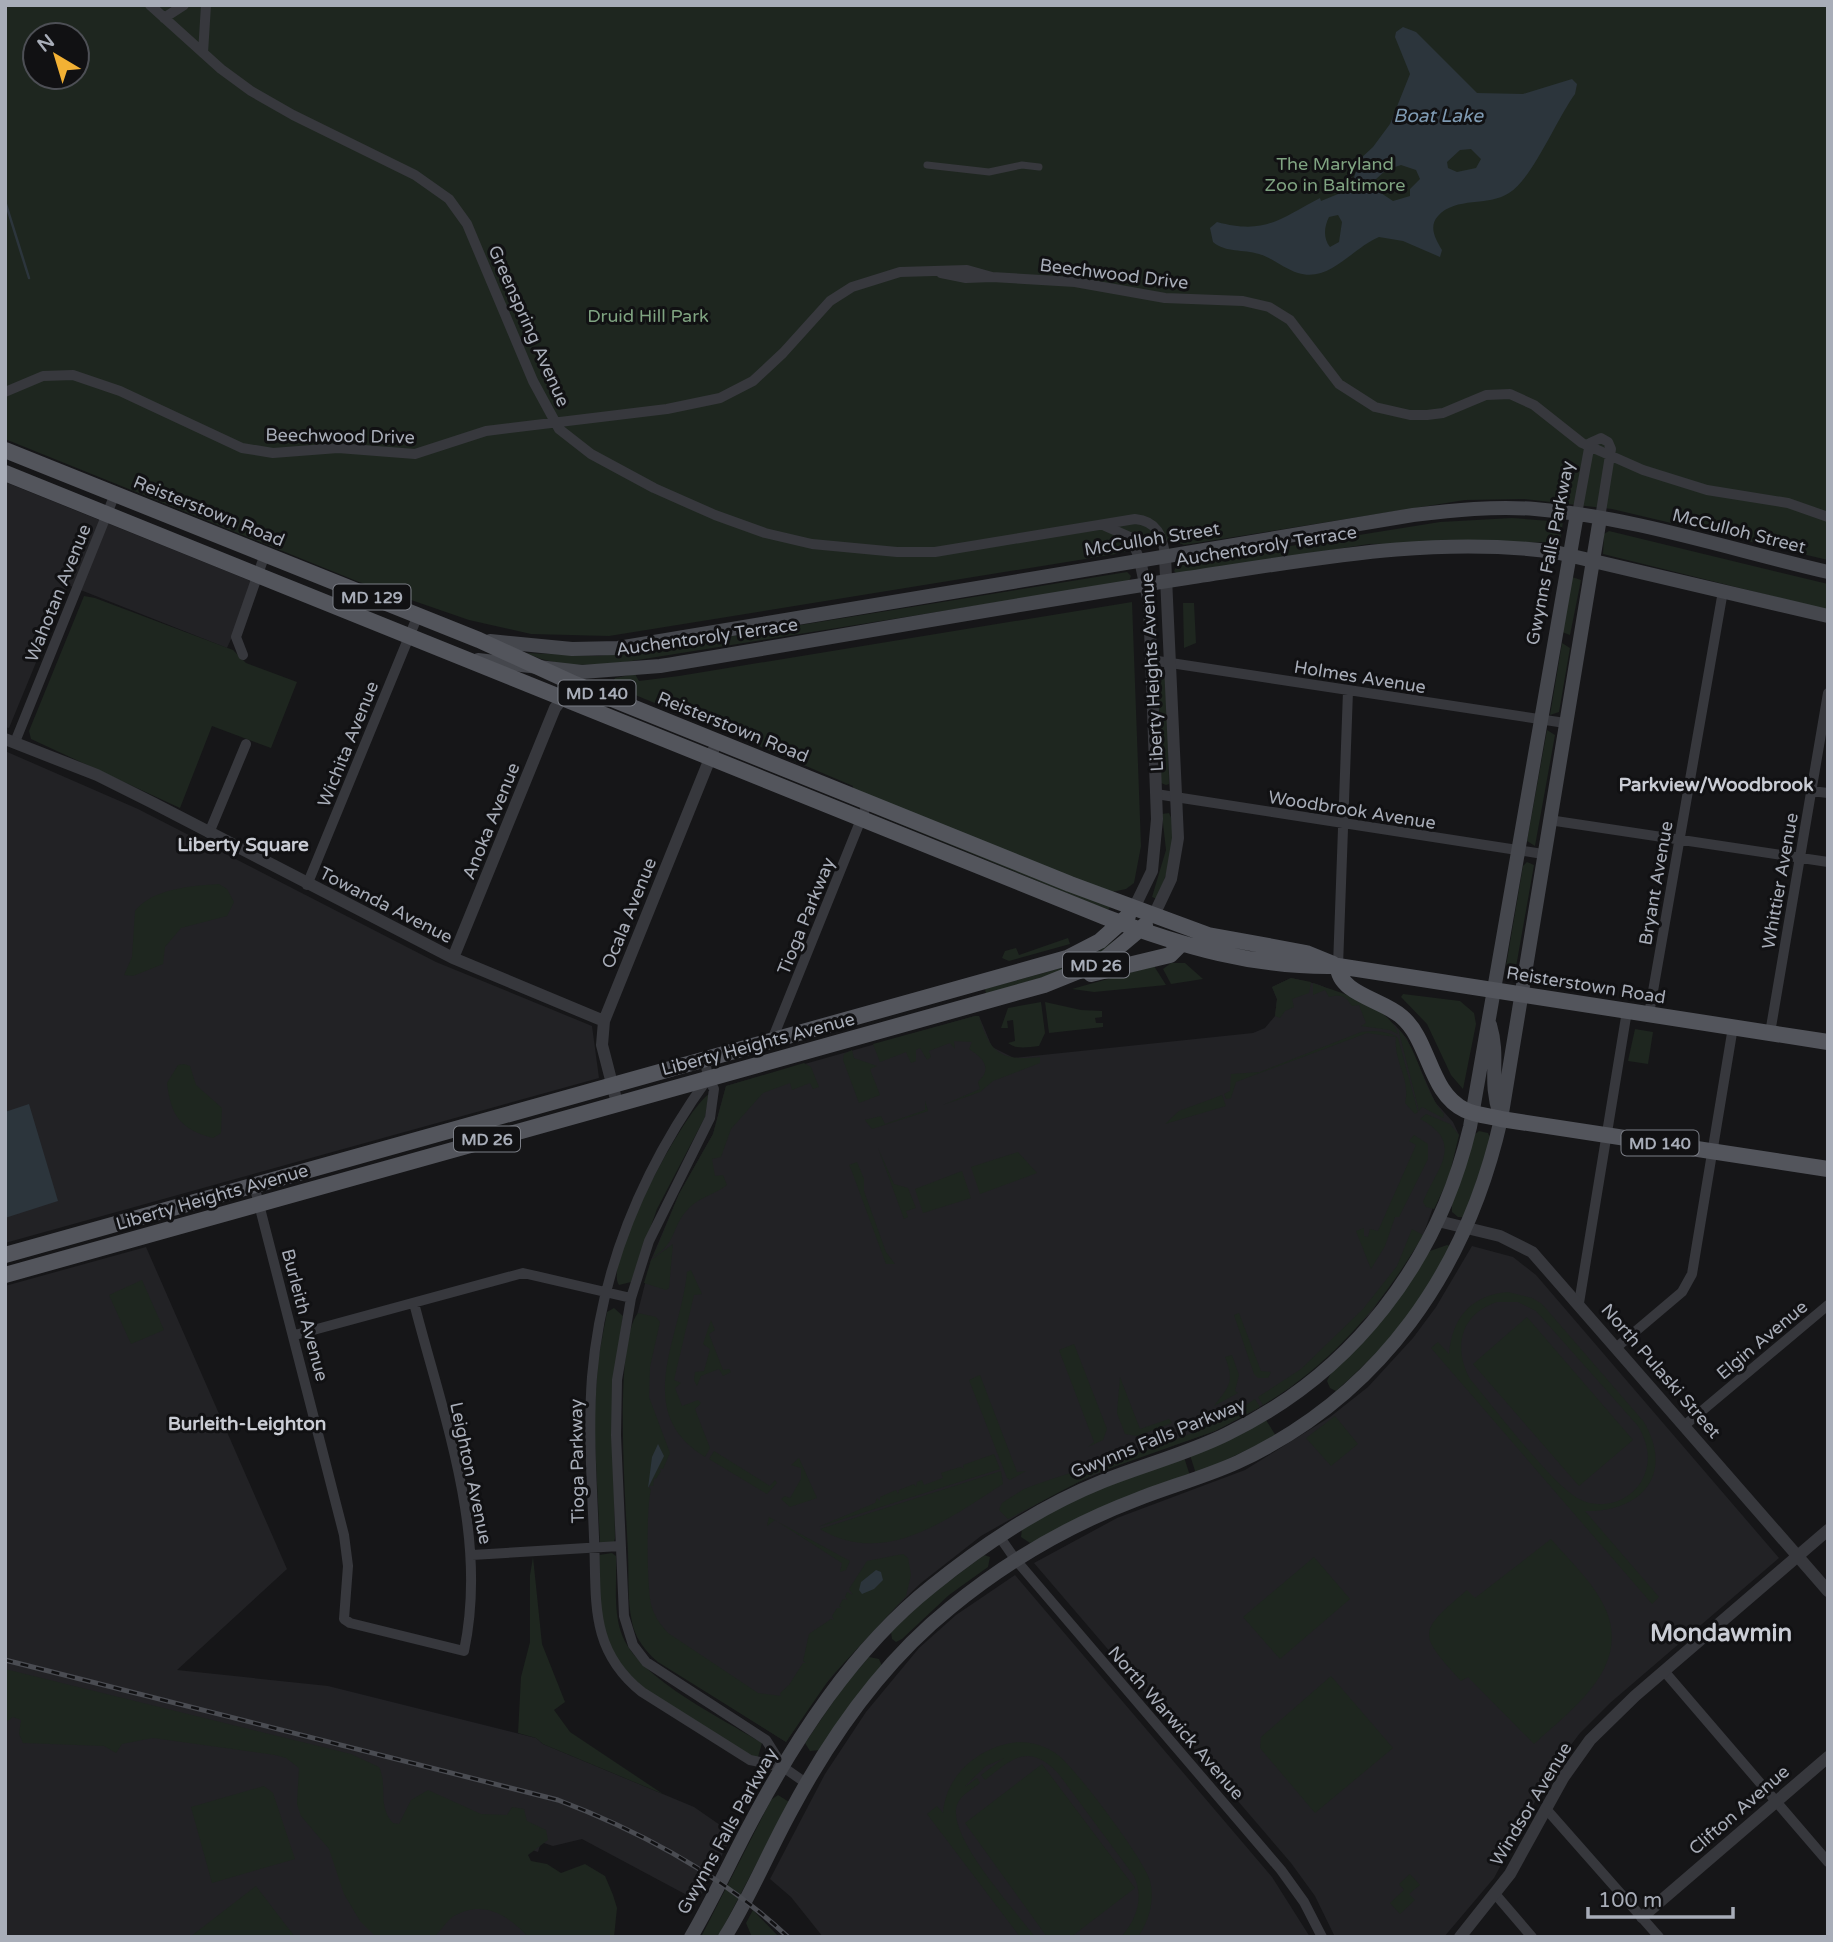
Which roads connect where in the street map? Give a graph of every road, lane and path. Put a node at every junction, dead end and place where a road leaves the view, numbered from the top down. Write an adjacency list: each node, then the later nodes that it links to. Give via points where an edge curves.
1 (150, 5): 4 (street, Greenspring Avenue)
2 (184, 5): 4 (street)
3 (206, 5): 5 (street)
4 (163, 18): 5 (street, Greenspring Avenue)
5 (203, 53): 9 (street, Greenspring Avenue, via 272,104 415,174 449,199 467,223 533,381)
6 (927, 165): 7 (street, via 989,172 1022,165)
7 (1039, 167)
8 (5, 392): 9 (street, Beechwood Drive, via 57,374 90,379 227,443 273,453 338,448 415,454 486,431)
9 (555, 422): 10 (street, Beechwood Drive, via 667,409 736,391 769,367 830,301 846,290 900,272 941,272 966,278 1075,282 1141,296 1243,301 1269,307 1299,329 1339,384 1375,407 1427,415 1486,395 1510,394 1534,405); 19 (street, Greenspring Avenue, via 591,454 689,505 765,533 812,544 935,552)
10 (1589, 447): 12 (street, Gwynns Falls Parkway, via 1593,439 1605,440); 16 (street, Gwynns Falls Parkway)
11 (5, 450): 14 (main road, Reisterstown Road / MD 129)
12 (1611, 457): 17 (street); 18 (street, via 1692,486 1788,503)
13 (5, 472): 15 (main road, Reisterstown Road / MD 129)
14 (115, 494): 15 (street, Wahotan Avenue); 20 (main road, Reisterstown Road / MD 129)
15 (107, 513): 26 (main road, Reisterstown Road / MD 129); 45 (street, Wahotan Avenue)
16 (1577, 514): 17 (main road, McCulloh Street / MD 129); 21 (main road, Gwynns Falls Parkway); 22 (main road, McCulloh Street / MD 129, via 1516,508 1460,510)
17 (1600, 517): 24 (main road); 25 (main road, McCulloh Street / MD 129)
18 (1828, 517)
19 (1098, 525): 22 (street, Greenspring Avenue, via 1131,519 1147,522 1162,536); 23 (street, via 1126,533)
20 (265, 554): 26 (street); 30 (main road, Reisterstown Road / MD 129)
21 (1568, 555): 24 (main road, Auchentoroly Terrace / MD 129); 27 (main road, Auchentoroly Terrace / MD 129, via 1516,549 1369,550); 43 (main road, Gwynns Falls Parkway)
22 (1165, 556): 23 (main road, McCulloh Street / MD 129); 27 (street, Liberty Heights Avenue)
23 (1140, 560): 28 (street, Liberty Heights Avenue); 33 (main road, McCulloh Street / MD 129, via 618,648 548,648)
24 (1592, 560): 29 (main road, Auchentoroly Terrace / MD 129); 44 (main road)
25 (1828, 572)
26 (256, 574): 32 (main road, Reisterstown Road / MD 129); 34 (street, via 236,637)
27 (1168, 581): 28 (main road, Auchentoroly Terrace / MD 129); 37 (street, Liberty Heights Avenue)
28 (1146, 584): 36 (street, Liberty Heights Avenue); 38 (main road, Auchentoroly Terrace / MD 129, via 660,666)
29 (1723, 591): 31 (main road, Auchentoroly Terrace / MD 129); 58 (street, Bryant Avenue)
30 (418, 615): 32 (street, Wichita Avenue); 33 (main road, Reisterstown Road / MD 129)
31 (1828, 616)
32 (410, 635): 35 (main road, Reisterstown Road / MD 129); 63 (street, Wichita Avenue)
33 (479, 640): 38 (main road, Reisterstown Road / MD 140)
34 (243, 655)
35 (470, 659): 38 (main road, MD 129); 42 (main road, Reisterstown Road / MD 140)
36 (1151, 660): 37 (street, Holmes Avenue); 51 (street, Liberty Heights Avenue)
37 (1171, 663): 40 (street, Holmes Avenue); 52 (street, Liberty Heights Avenue)
38 (542, 670): 39 (main road, Reisterstown Road / MD 140)
39 (575, 684): 42 (street, Anoka Avenue); 46 (main road, Reisterstown Road / MD 140)
40 (1348, 691): 43 (street, Holmes Avenue); 56 (street)
41 (1828, 693): 49 (street, Whittier Avenue)
42 (562, 698): 48 (main road, Reisterstown Road / MD 140); 69 (street, Anoka Avenue)
43 (1539, 721): 44 (street, Holmes Avenue); 59 (main road, Gwynns Falls Parkway)
44 (1565, 723): 55 (main road)
45 (10, 740): 57 (street, Towanda Avenue, via 97,775)
46 (717, 741): 48 (street, Ocala Avenue); 53 (main road, Reisterstown Road / MD 140)
47 (246, 744): 57 (street)
48 (711, 757): 54 (main road, Reisterstown Road / MD 140); 77 (street, Ocala Avenue)
49 (1811, 791): 50 (street); 61 (street, Whittier Avenue)
50 (1828, 793)
51 (1156, 794): 52 (street, Woodbrook Avenue); 64 (street, Liberty Heights Avenue, via 1154,860)
52 (1177, 799): 56 (street, Woodbrook Avenue); 65 (street, Liberty Heights Avenue, via 1174,867)
53 (868, 802): 54 (street, Tioga Parkway); 64 (main road, Reisterstown Road / MD 140)
54 (861, 818): 66 (main road, Reisterstown Road / MD 140); 80 (street, Tioga Parkway)
55 (1549, 820): 58 (street); 60 (main road)
56 (1343, 824): 59 (street, Woodbrook Avenue); 70 (street)
57 (209, 833): 63 (street, Towanda Avenue)
58 (1679, 840): 61 (street); 75 (street, Bryant Avenue)
59 (1518, 850): 60 (street, Woodbrook Avenue); 72 (main road, Gwynns Falls Parkway)
60 (1543, 854): 73 (main road)
61 (1800, 858): 62 (street); 79 (street, Whittier Avenue)
62 (1828, 862)
63 (307, 885): 69 (street, Towanda Avenue)
64 (1135, 906): 65 (main road, Reisterstown Road / MD 140); 66 (main road, Liberty Heights Avenue / MD 26)
65 (1154, 915): 67 (main road, Liberty Heights Avenue / MD 26); 70 (main road, Reisterstown Road / MD 140, via 1208,935 1306,953)
66 (1122, 923): 67 (main road, Reisterstown Road / MD 140); 80 (main road, Liberty Heights Avenue / MD 26, via 1068,958)
67 (1140, 931): 68 (main road, Reisterstown Road / MD 140); 71 (main road, Liberty Heights Avenue / MD 26, via 1101,962)
68 (1181, 944): 70 (main road, Reisterstown Road / MD 140, via 1227,956 1307,967); 71 (main road, via 1170,955)
69 (453, 958): 77 (street, Towanda Avenue)
70 (1338, 966): 72 (main road, Reisterstown Road / MD 140); 86 (main road, MD 140, via 1343,984 1407,1022 1446,1094)
71 (1044, 985): 83 (main road, Liberty Heights Avenue / MD 26)
72 (1494, 990): 73 (main road, Reisterstown Road / MD 140); 76 (main road, Gwynns Falls Parkway)
73 (1521, 994): 74 (main road, Reisterstown Road / MD 140); 87 (main road)
74 (1627, 1011): 75 (main road, Reisterstown Road / MD 140); 88 (street)
75 (1649, 1014): 78 (main road, Reisterstown Road / MD 140)
76 (1489, 1020): 86 (main road, Gwynns Falls Parkway); 87 (main road, via 1495,1045 1492,1089)
77 (604, 1021): 84 (street, Ocala Avenue, via 602,1045)
78 (1733, 1027): 79 (main road, Reisterstown Road / MD 140); 89 (street)
79 (1770, 1033): 81 (main road, Reisterstown Road / MD 140)
80 (772, 1041): 82 (main road, Liberty Heights Avenue / MD 26)
81 (1828, 1042)
82 (705, 1060): 83 (street, Tioga Parkway); 84 (main road, Liberty Heights Avenue / MD 26)
83 (708, 1078): 85 (main road, Liberty Heights Avenue / MD 26); 97 (street, Tioga Parkway, via 636,1201); 98 (street, Tioga Parkway, via 714,1097 706,1127 659,1219)
84 (613, 1086): 85 (street, Ocala Avenue); 91 (main road, Liberty Heights Avenue / MD 26)
85 (617, 1103): 92 (main road, Liberty Heights Avenue / MD 26)
86 (1473, 1113): 87 (main road, MD 140); 93 (main road, Gwynns Falls Parkway)
87 (1501, 1119): 88 (main road, MD 140); 94 (main road)
88 (1608, 1134): 89 (main road, MD 140); 100 (street)
89 (1714, 1152): 90 (main road, MD 140); 104 (street, via 1688,1282)
90 (1828, 1169)
91 (254, 1185): 92 (street, Burleith Avenue); 95 (main road, Liberty Heights Avenue / MD 26)
92 (259, 1203): 96 (main road, Liberty Heights Avenue / MD 26); 103 (street, Burleith Avenue)
93 (1438, 1221): 94 (street, North Pulaski Street); 107 (main road, Gwynns Falls Parkway, via 1381,1316 1340,1358 1287,1400 1225,1435 1066,1497)
94 (1466, 1229): 100 (street, North Pulaski Street, via 1522,1246 1546,1265); 112 (main road, via 1446,1272 1404,1332 1359,1379 1293,1431 1239,1461 1093,1518)
95 (5, 1255)
96 (5, 1275)
97 (607, 1292): 98 (street); 99 (street, via 523,1273); 109 (street, Tioga Parkway, via 598,1323 592,1379)
98 (631, 1297): 108 (street, Tioga Parkway, via 617,1380)
99 (414, 1303): 103 (street); 110 (street, Leighton Avenue, via 465,1503)
100 (1579, 1303): 104 (street, North Pulaski Street)
101 (1824, 1309): 102 (street); 105 (street, Elgin Avenue)
102 (1828, 1322)
103 (295, 1335): 114 (street, Burleith Avenue, via 344,1535 348,1566 344,1619)
104 (1617, 1347): 105 (street, North Pulaski Street)
105 (1685, 1425): 111 (street, North Pulaski Street)
106 (1828, 1530): 111 (street, Windsor Avenue)
107 (999, 1536): 112 (street, North Warwick Avenue); 117 (main road, Gwynns Falls Parkway, via 931,1586 877,1639 833,1691)
108 (620, 1546): 109 (street); 117 (street, Tioga Parkway, via 624,1616 633,1645 656,1670 766,1740)
109 (595, 1548): 110 (street); 117 (street, Tioga Parkway, via 597,1620 619,1671 642,1692 750,1760)
110 (472, 1555): 114 (street, Leighton Avenue, via 471,1610)
111 (1797, 1556): 113 (street, North Pulaski Street); 115 (street, Windsor Avenue)
112 (1015, 1559): 118 (main road, via 951,1607 898,1657 835,1735); 126 (street, North Warwick Avenue, via 1281,1870)
113 (1828, 1591)
114 (464, 1651)
115 (1664, 1671): 119 (street); 120 (street, Windsor Avenue, via 1590,1740)
116 (1828, 1757): 119 (street, Clifton Avenue)
117 (783, 1767): 118 (street, Tioga Parkway); 124 (main road, Gwynns Falls Parkway)
118 (806, 1783): 125 (main road)
119 (1776, 1802): 121 (street); 123 (street, Clifton Avenue)
120 (1547, 1810): 122 (street, Windsor Avenue); 123 (street)
121 (1828, 1862)
122 (1496, 1895): 127 (street, Windsor Avenue); 128 (street)
123 (1642, 1917): 129 (street)
124 (691, 1937)
125 (725, 1937)
126 (1322, 1937)
127 (1461, 1937)
128 (1532, 1937)
129 (1659, 1937)

